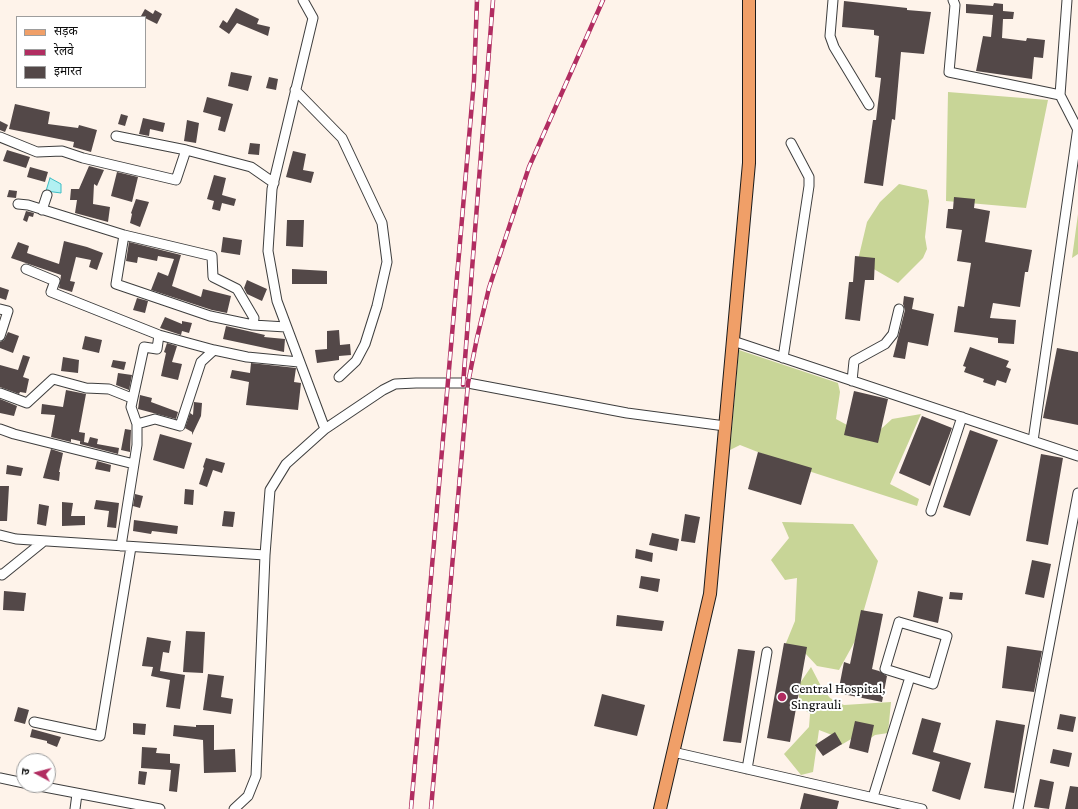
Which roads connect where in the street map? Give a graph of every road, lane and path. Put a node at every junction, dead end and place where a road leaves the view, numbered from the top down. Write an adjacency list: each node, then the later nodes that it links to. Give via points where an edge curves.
1 (303, 0): 6 (street, via 313,18)
2 (749, 0): 27 (main road, via 749,163)
3 (833, 0): 8 (street, via 830,36)
4 (953, 0): 7 (street, via 955,4 949,72)
5 (1067, 0): 7 (street)
6 (294, 90): 15 (street); 31 (street, via 342,138 382,223 387,262 377,306 365,344 356,361)
7 (1060, 95): 10 (street)
8 (869, 105)
9 (1078, 126): 10 (street)
10 (1078, 130): 40 (street)
11 (116, 136): 14 (street)
12 (0, 137): 14 (street, via 37,152 62,151 176,180)
13 (791, 143): 29 (street, via 809,177 809,186)
14 (186, 150): 15 (street, via 251,167)
15 (274, 182): 24 (street, via 268,251 277,301)
16 (47, 195): 18 (street)
17 (18, 204): 18 (street)
18 (42, 210): 19 (street)
19 (124, 235): 23 (street, via 212,256 213,277 237,289 254,318); 23 (street, via 116,284 210,316)
20 (26, 269): 25 (street, via 55,281 51,292)
21 (0, 309): 26 (street, via 8,311)
22 (899, 309): 32 (street, via 894,334 885,344 854,361)
23 (253, 325): 24 (street)
24 (286, 327): 30 (street)
25 (159, 335): 28 (street); 36 (street, via 157,349 144,347 131,407)
26 (0, 336)
27 (733, 342): 29 (street); 37 (main road)
28 (214, 350): 30 (street, via 247,357); 36 (street, via 201,362 180,426 155,419)
29 (783, 358): 32 (street)
30 (299, 362): 39 (street)
31 (339, 377)
32 (852, 380): 35 (street)
33 (0, 393): 34 (street, via 27,402 53,379 86,388 109,389)
34 (130, 397)
35 (962, 417): 40 (street); 44 (street)
36 (138, 424): 42 (street)
37 (725, 426): 39 (street, via 627,413 468,383 416,383 395,384); 54 (main road, via 710,594)
38 (0, 429): 42 (street)
39 (325, 429): 49 (street, via 286,464 270,490)
40 (1033, 440): 41 (street)
41 (1078, 456)
42 (134, 464): 47 (street)
43 (1078, 494): 66 (street)
44 (931, 511)
45 (0, 535): 46 (street)
46 (44, 541): 47 (street); 50 (street)
47 (121, 546): 48 (street)
48 (131, 547): 49 (street); 53 (street, via 100,736)
49 (265, 555): 63 (street, via 256,776 248,796)
50 (0, 574)
51 (767, 652): 55 (street)
52 (910, 677): 52 (street, via 884,669 899,622 947,636 933,684); 60 (street)
53 (34, 722)
54 (673, 752): 55 (street); 64 (main road)
55 (747, 768): 60 (street)
56 (0, 778): 57 (street)
57 (16, 781)
58 (56, 790): 59 (street)
59 (77, 794): 61 (street); 62 (street)
60 (873, 798): 65 (street)
61 (75, 809)
62 (160, 809)
63 (234, 809)
64 (660, 809)
65 (922, 809)
66 (1018, 809)

